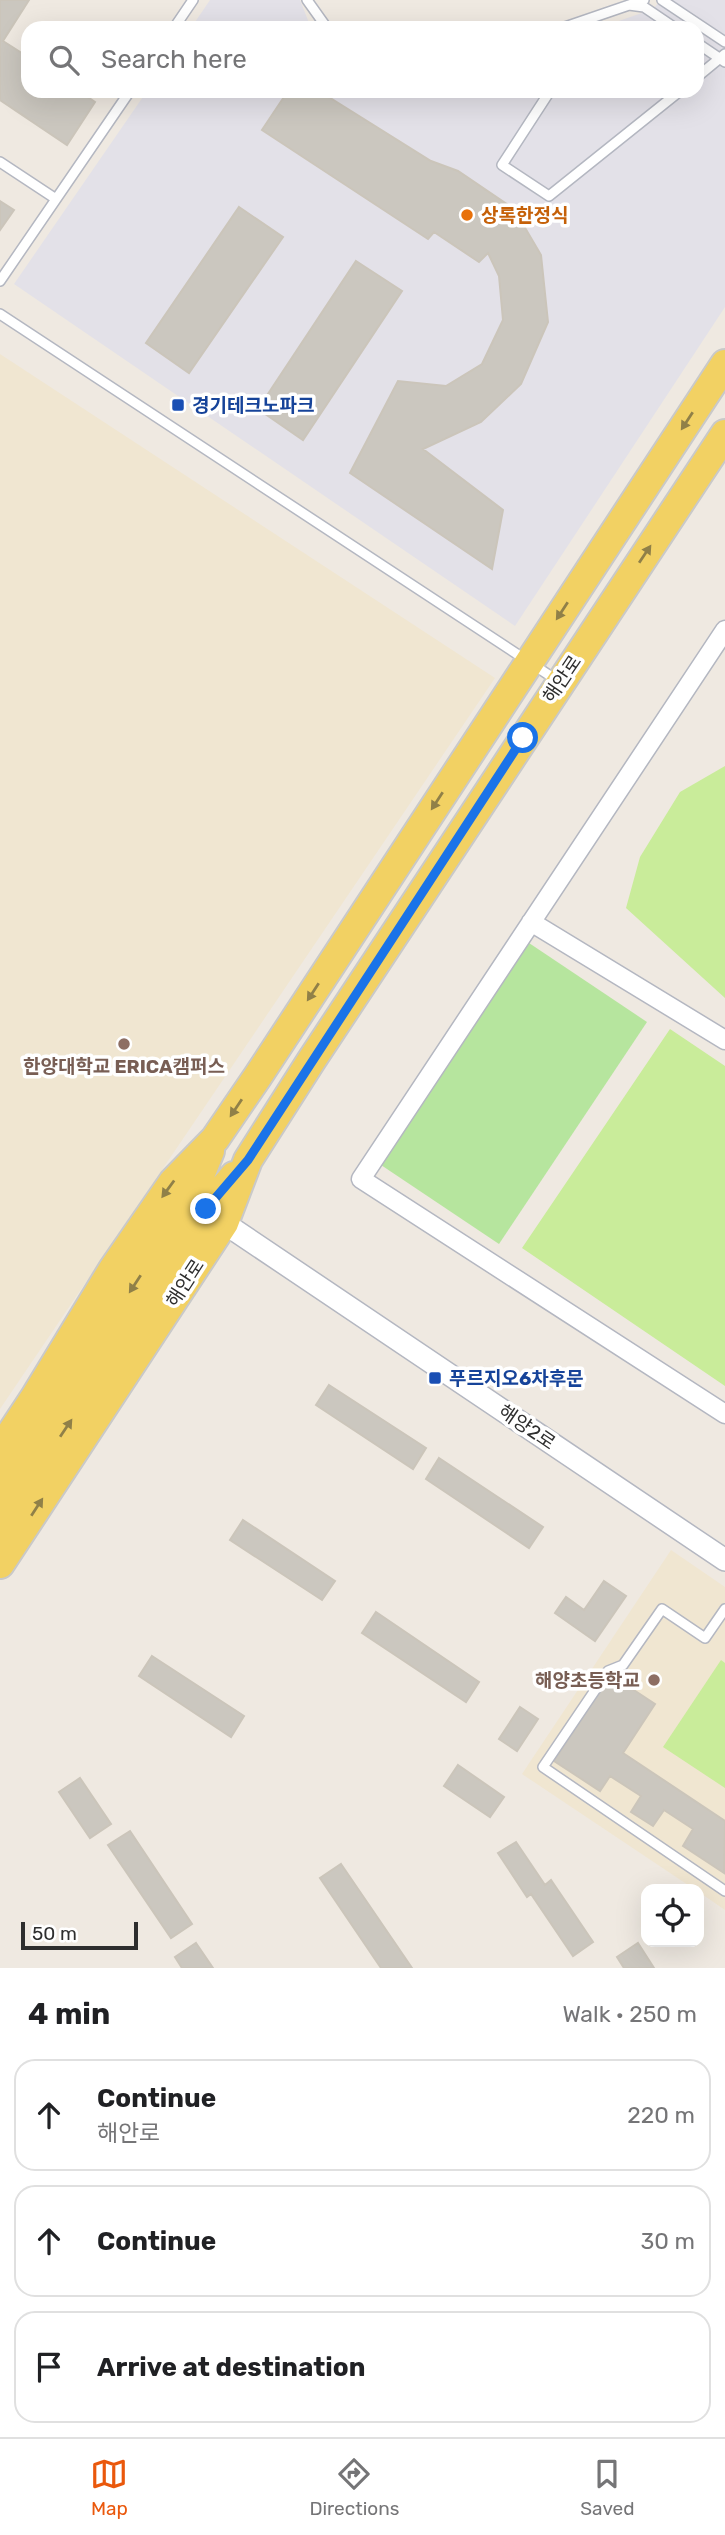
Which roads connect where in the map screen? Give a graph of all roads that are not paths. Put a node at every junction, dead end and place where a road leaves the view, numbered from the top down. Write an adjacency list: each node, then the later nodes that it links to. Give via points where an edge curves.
1 (192, 0): 6 (lane)
2 (307, 0): 7 (lane)
3 (644, 0): 5 (lane)
4 (662, 0): 10 (lane)
5 (629, 5): 8 (lane); 9 (lane, via 644,7)
6 (178, 21)
7 (322, 21)
8 (583, 21)
9 (665, 21)
10 (694, 21)
11 (704, 28): 12 (lane)
12 (725, 42)
13 (704, 47): 14 (lane)
14 (723, 58): 15 (lane)
15 (704, 72)
16 (125, 98): 20 (lane)
17 (545, 98): 18 (lane, via 502,165 549,196)
18 (671, 98)
19 (0, 162): 20 (lane)
20 (56, 199): 21 (lane)
21 (0, 281)
22 (0, 314): 26 (lane)
23 (725, 364): 26 (main road, 해안로, one-way to 26)
24 (725, 434): 27 (main road, 해안로, one-way to 24)
25 (724, 633): 28 (street)
26 (529, 662): 27 (lane); 30 (main road, 해안로, one-way to 30)
27 (560, 682): 31 (main road, 해안로)
28 (531, 922): 29 (street); 33 (street, via 361,1179)
29 (725, 1040)
30 (215, 1139): 34 (main road, 해안로, one-way to 34, via 173,1182 146,1220); 35 (main road, one-way to 35, via 193,1193)
31 (248, 1160): 32 (main road, 해안로); 36 (main road, one-way to 31, via 206,1209)
32 (224, 1223): 37 (street, 해양2로); 38 (main road, 해안로, one-way to 32)
33 (725, 1414)
34 (0, 1450)
35 (0, 1488)
36 (0, 1525)
37 (725, 1560)
38 (0, 1564)
39 (725, 1609): 40 (lane, via 705,1638 662,1609 623,1665 608,1671 543,1767)
40 (725, 1891)

